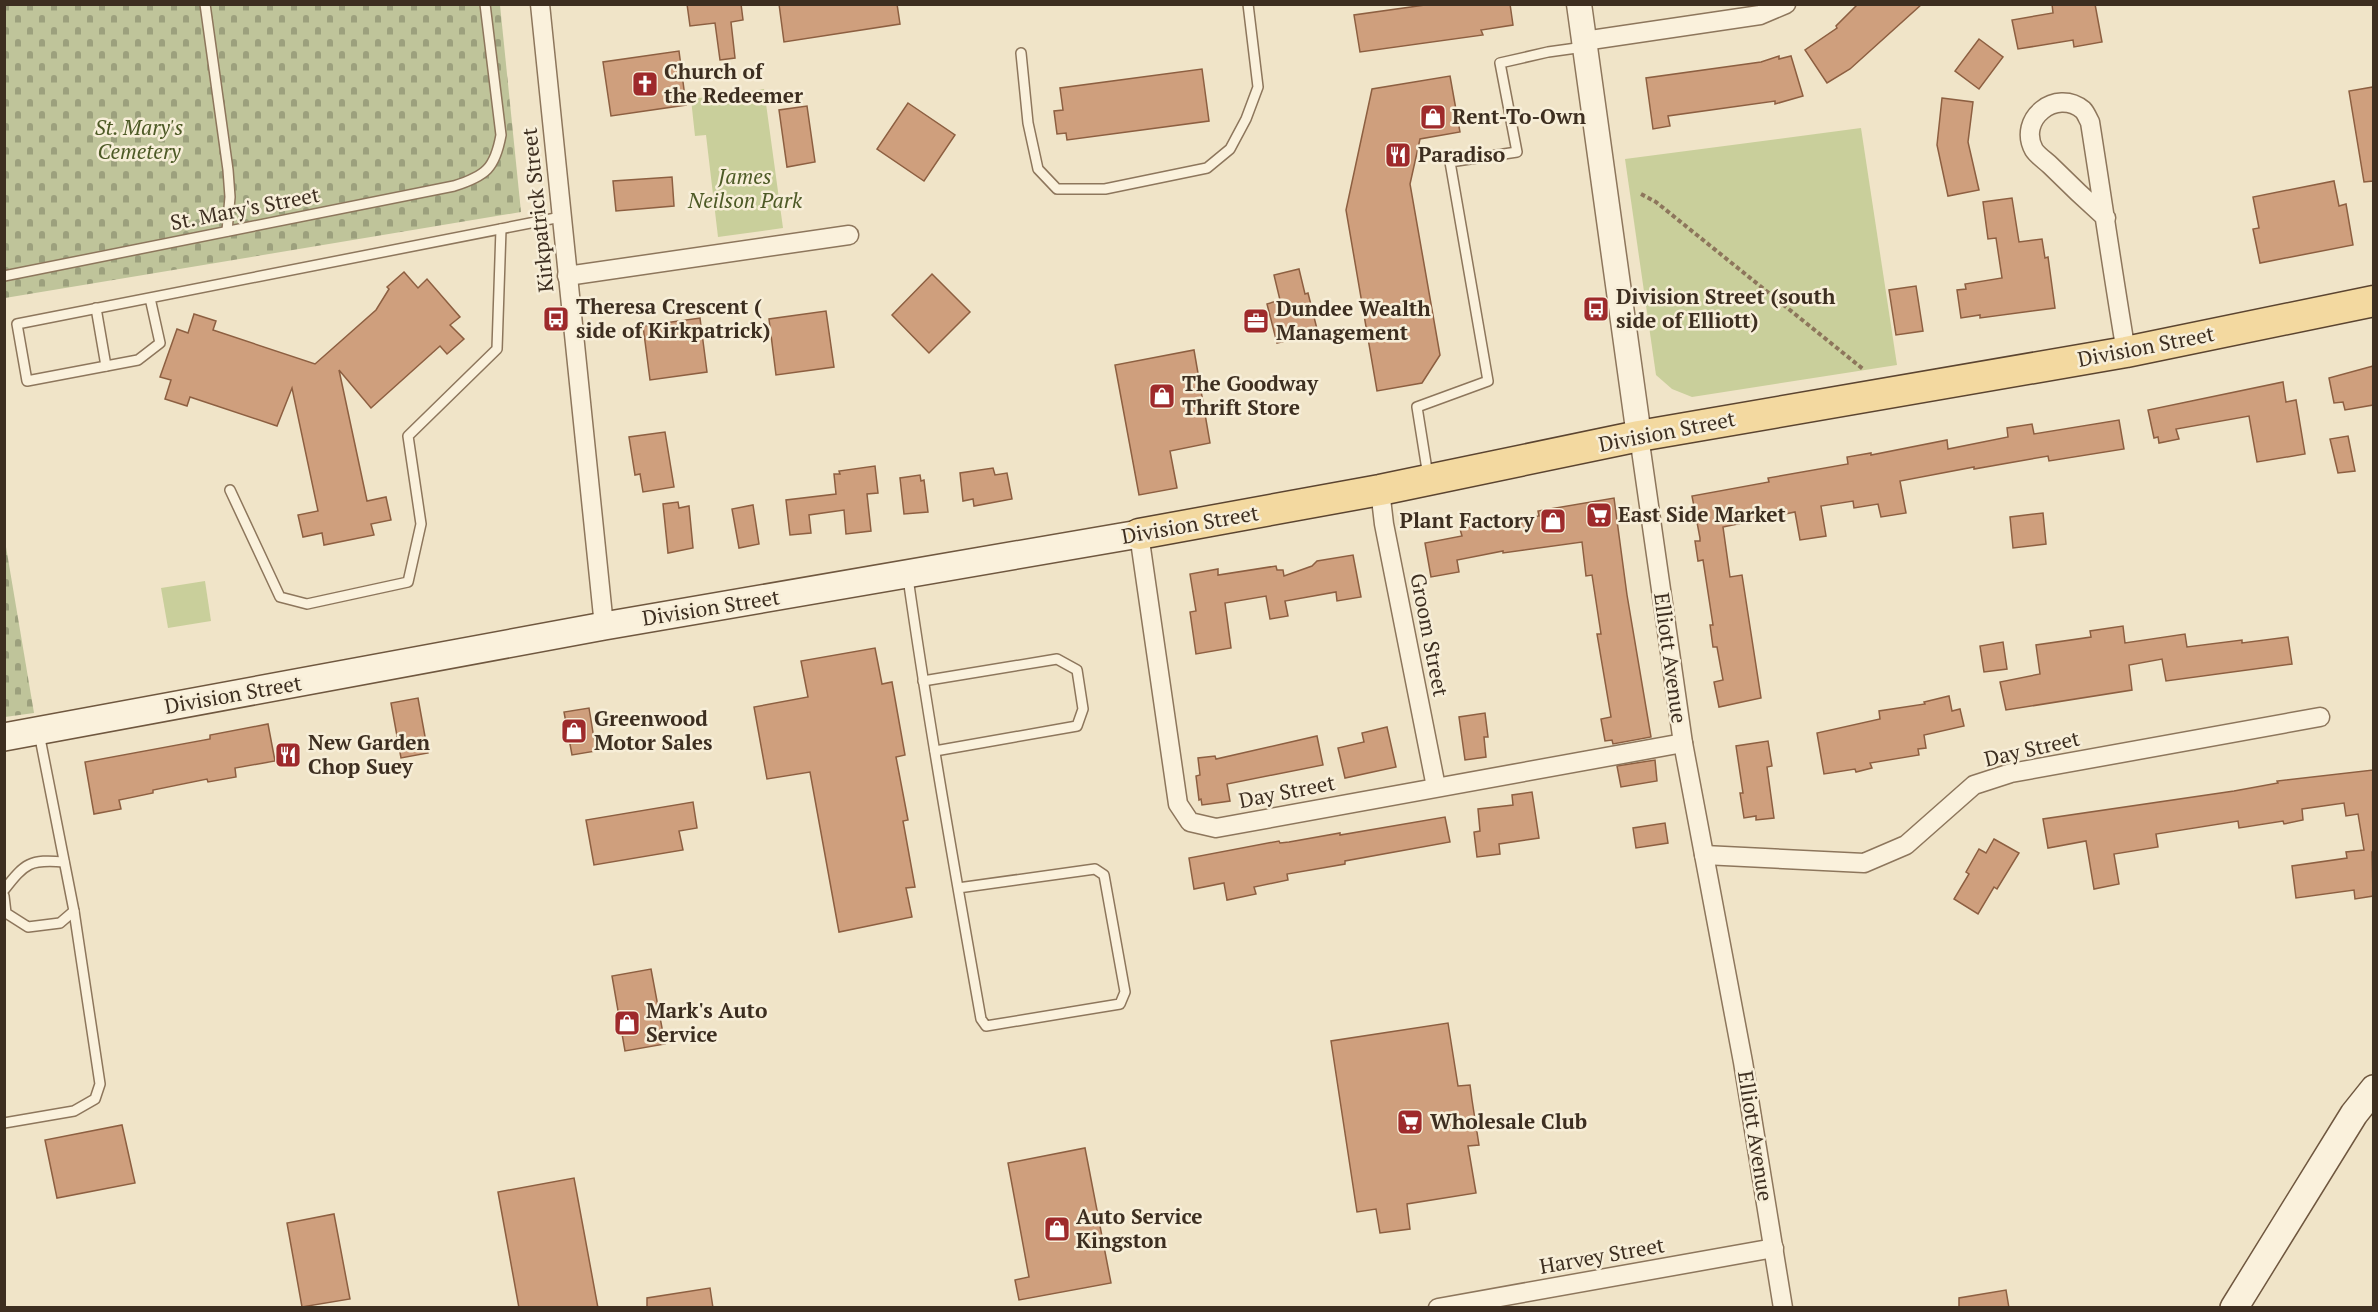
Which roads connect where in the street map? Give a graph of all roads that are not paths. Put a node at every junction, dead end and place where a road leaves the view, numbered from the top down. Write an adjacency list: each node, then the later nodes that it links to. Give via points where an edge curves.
1 (205, 4): 12 (lane, via 231,197)
2 (485, 4): 12 (lane, St. Mary's Street, via 501,135 498,154 489,170 454,186)
3 (540, 4): 9 (street, Kirkpatrick Street)
4 (1248, 4): 8 (lane, via 1258,87 1230,149 1207,168 1140,183 1105,189 1057,189 1038,169 1028,123)
5 (1579, 4): 7 (street, Elliott Avenue)
6 (1786, 4): 7 (street, via 1760,15)
7 (1584, 44): 21 (street, Elliott Avenue); 22 (lane, via 1500,63 1517,152 1450,162 1488,381 1417,407)
8 (1021, 53)
9 (561, 217): 11 (lane); 15 (street, Kirkpatrick Street)
10 (2106, 218): 10 (street, via 2090,122 2084,110 2069,104 2042,108 2033,119 2030,133 2035,150); 19 (street)
11 (501, 229): 16 (lane); 23 (lane, via 497,349 408,436 421,524 408,582 308,604 280,597)
12 (227, 231): 14 (lane, St. Mary's Street)
13 (849, 235): 15 (street)
14 (4, 276)
15 (567, 276): 27 (street, Kirkpatrick Street)
16 (150, 298): 18 (lane); 20 (lane, via 160,343 138,360)
17 (2373, 302): 19 (main road, Division Street)
18 (96, 308): 20 (lane); 20 (lane, via 17,324 27,381)
19 (2126, 352): 21 (main road, Division Street)
20 (106, 366)
21 (1639, 436): 22 (main road, Division Street); 32 (street, Elliott Avenue)
22 (1429, 481): 24 (main road, Division Street)
23 (230, 490)
24 (1380, 490): 25 (main road, Division Street); 34 (street, Groom Street)
25 (1139, 534): 26 (main road, Division Street); 34 (street, Day Street, via 1178,804 1190,822 1216,828)
26 (908, 575): 27 (main road, Division Street); 28 (lane)
27 (604, 626): 30 (main road, Division Street)
28 (923, 681): 33 (lane); 33 (lane, via 1057,659 1077,670 1082,699 1077,726)
29 (2320, 717): 35 (street, Day Street, via 2011,773 1974,785 1906,845 1864,863)
30 (39, 731): 31 (main road, Division Street); 36 (lane)
31 (4, 737)
32 (1683, 743): 34 (street, Day Street); 35 (street, Elliott Avenue)
33 (935, 751): 37 (lane)
34 (1436, 787)
35 (1704, 855): 43 (street, Elliott Avenue)
36 (64, 862): 38 (lane, via 40,860 19,871); 40 (lane)
37 (958, 888): 37 (lane, via 981,1019 986,1026 1120,1004 1125,992 1104,875 1095,869)
38 (4, 890)
39 (4, 896): 40 (lane, via 6,913 28,927 60,923)
40 (74, 911): 42 (lane, via 98,1091 95,1099 74,1111)
41 (2373, 1089): 46 (main road)
42 (4, 1123)
43 (1774, 1248): 44 (street, Harvey Street); 45 (street, Elliott Avenue)
44 (1438, 1308)
45 (1783, 1308)
46 (2234, 1308)

